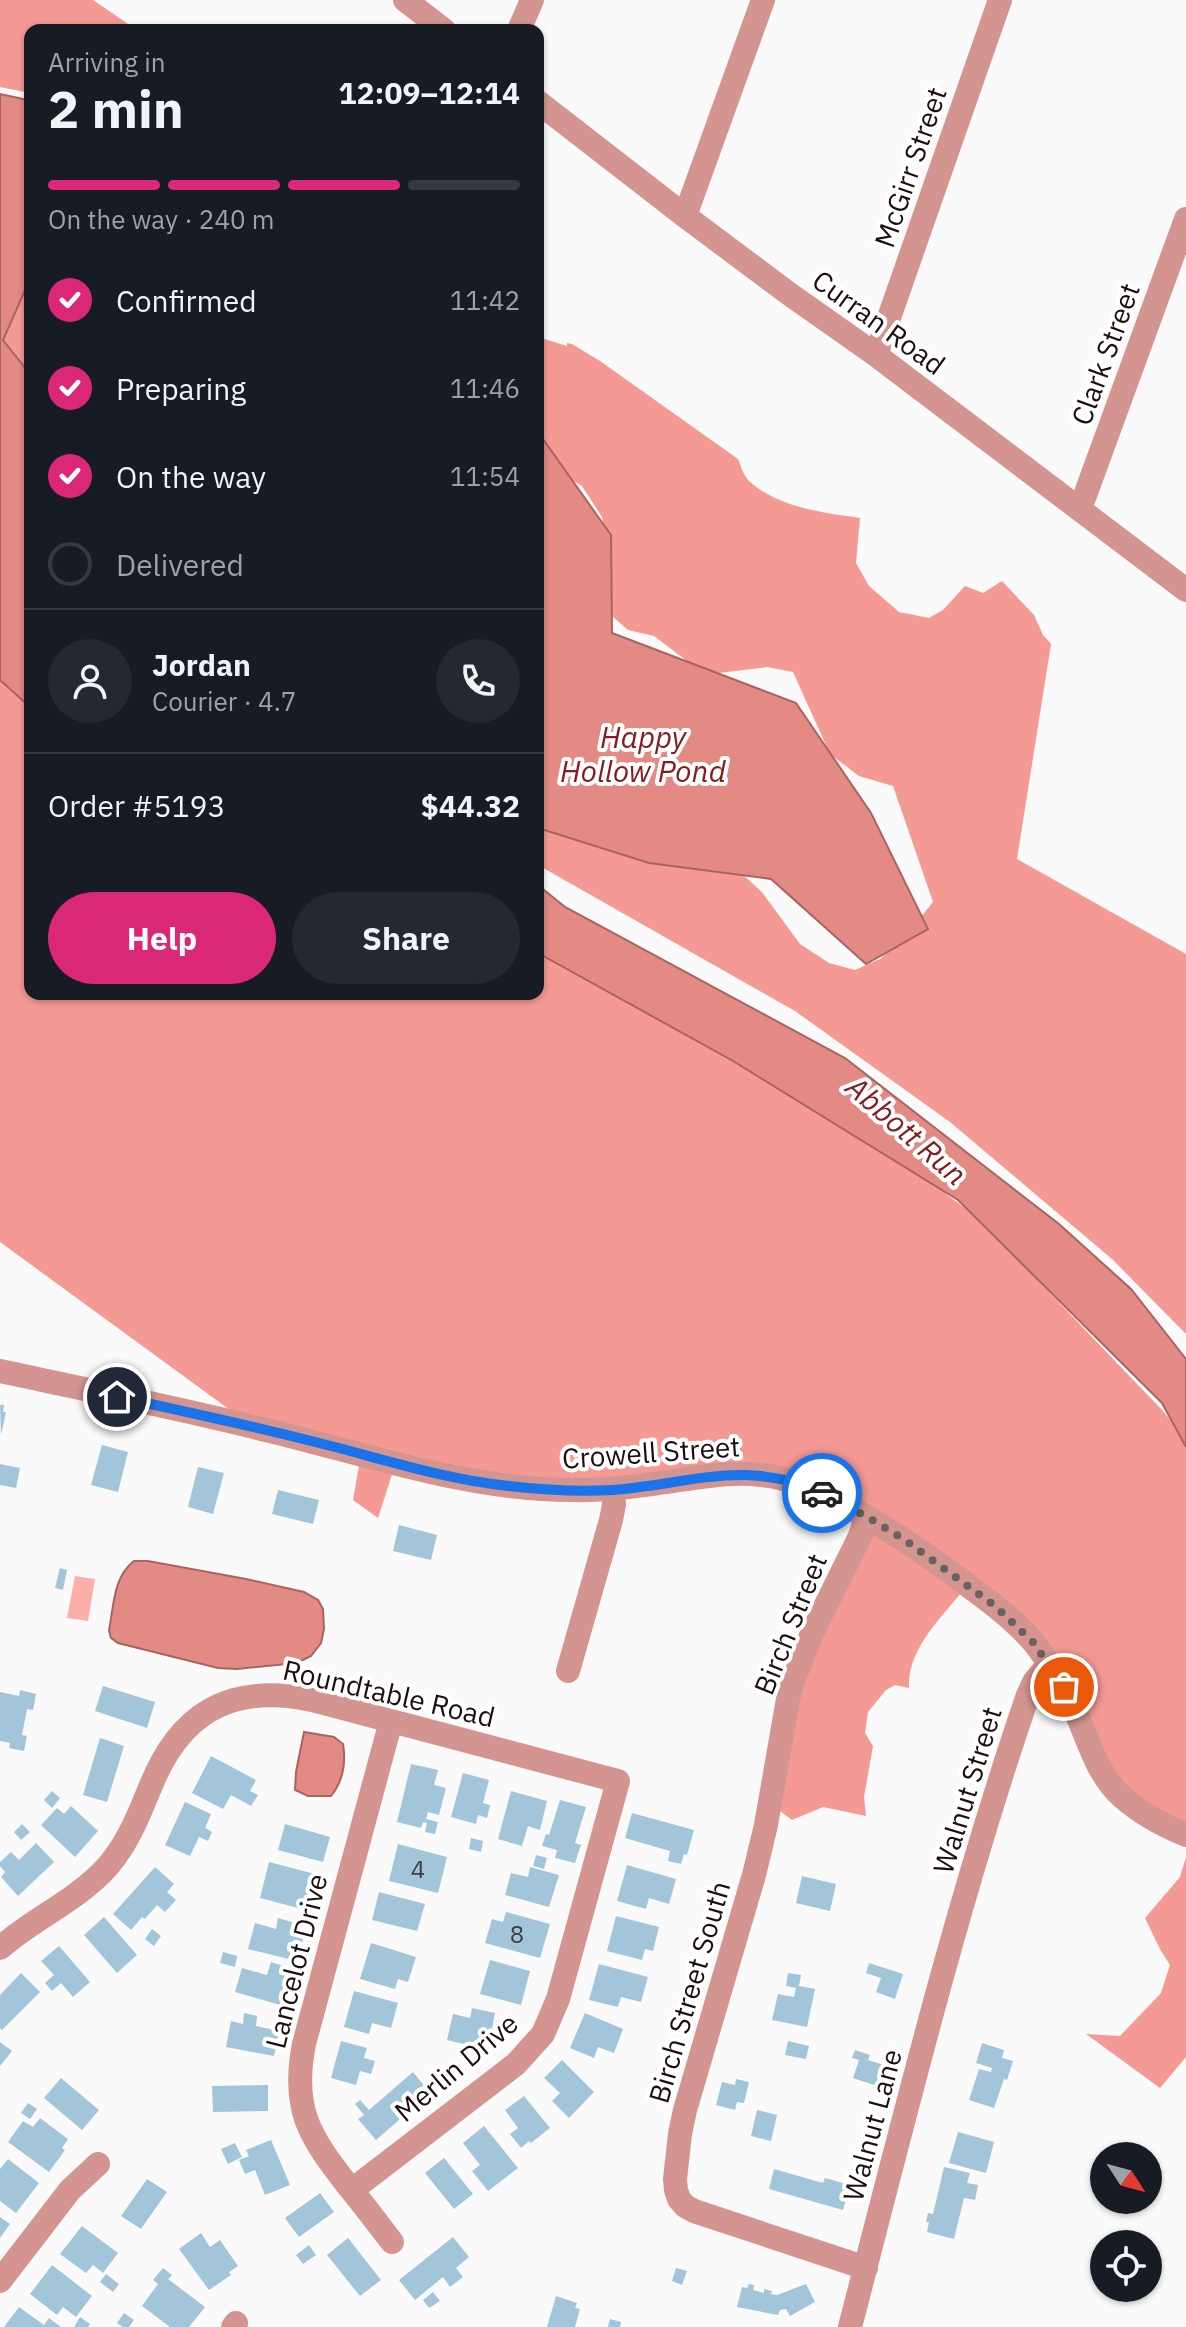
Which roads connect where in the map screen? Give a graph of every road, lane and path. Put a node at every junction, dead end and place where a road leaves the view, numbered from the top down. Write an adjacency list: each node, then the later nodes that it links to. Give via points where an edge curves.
1 (405, 0): 5 (street)
2 (532, 0): 6 (street)
3 (763, 0): 8 (street)
4 (1000, 0): 10 (street, McGirr Street)
5 (436, 24)
6 (522, 24)
7 (544, 107): 8 (street, Curran Road)
8 (685, 216): 10 (street, Curran Road)
9 (1186, 219): 11 (street, Clark Street)
10 (876, 355): 11 (street, Curran Road)
11 (1080, 509): 12 (street, Curran Road)
12 (1186, 590)
13 (0, 1371): 14 (street, Crowell Street, via 477,1482)
14 (613, 1490): 15 (street, Crowell Street, via 759,1474 809,1487); 17 (street, via 611,1520)
15 (869, 1518): 16 (street, Crowell Street, via 995,1606); 20 (street, Birch Street, via 794,1678)
16 (1049, 1664): 21 (street, Crowell Street, via 1117,1791 1134,1807); 22 (street, Walnut Street, via 1028,1695)
17 (568, 1671)
18 (391, 1721): 19 (street, Roundtable Road); 23 (street, Roundtable Road, via 277,1694 218,1705 185,1730 165,1756 129,1838 106,1868); 25 (street, Lancelot Drive, via 300,2063 300,2096 309,2129)
19 (618, 1781): 25 (street, Merlin Drive, via 558,1999 543,2034 516,2064)
20 (769, 1803): 27 (street, Birch Street South, via 754,1875 685,2110 676,2156 679,2199 694,2211)
21 (1186, 1835)
22 (953, 1939): 27 (street, Walnut Lane)
23 (0, 1948)
24 (98, 2164): 28 (street, via 70,2190)
25 (352, 2190): 26 (street, Lancelot Drive)
26 (392, 2242)
27 (866, 2268): 29 (street, Walnut Lane)
28 (0, 2281)
29 (850, 2327)

